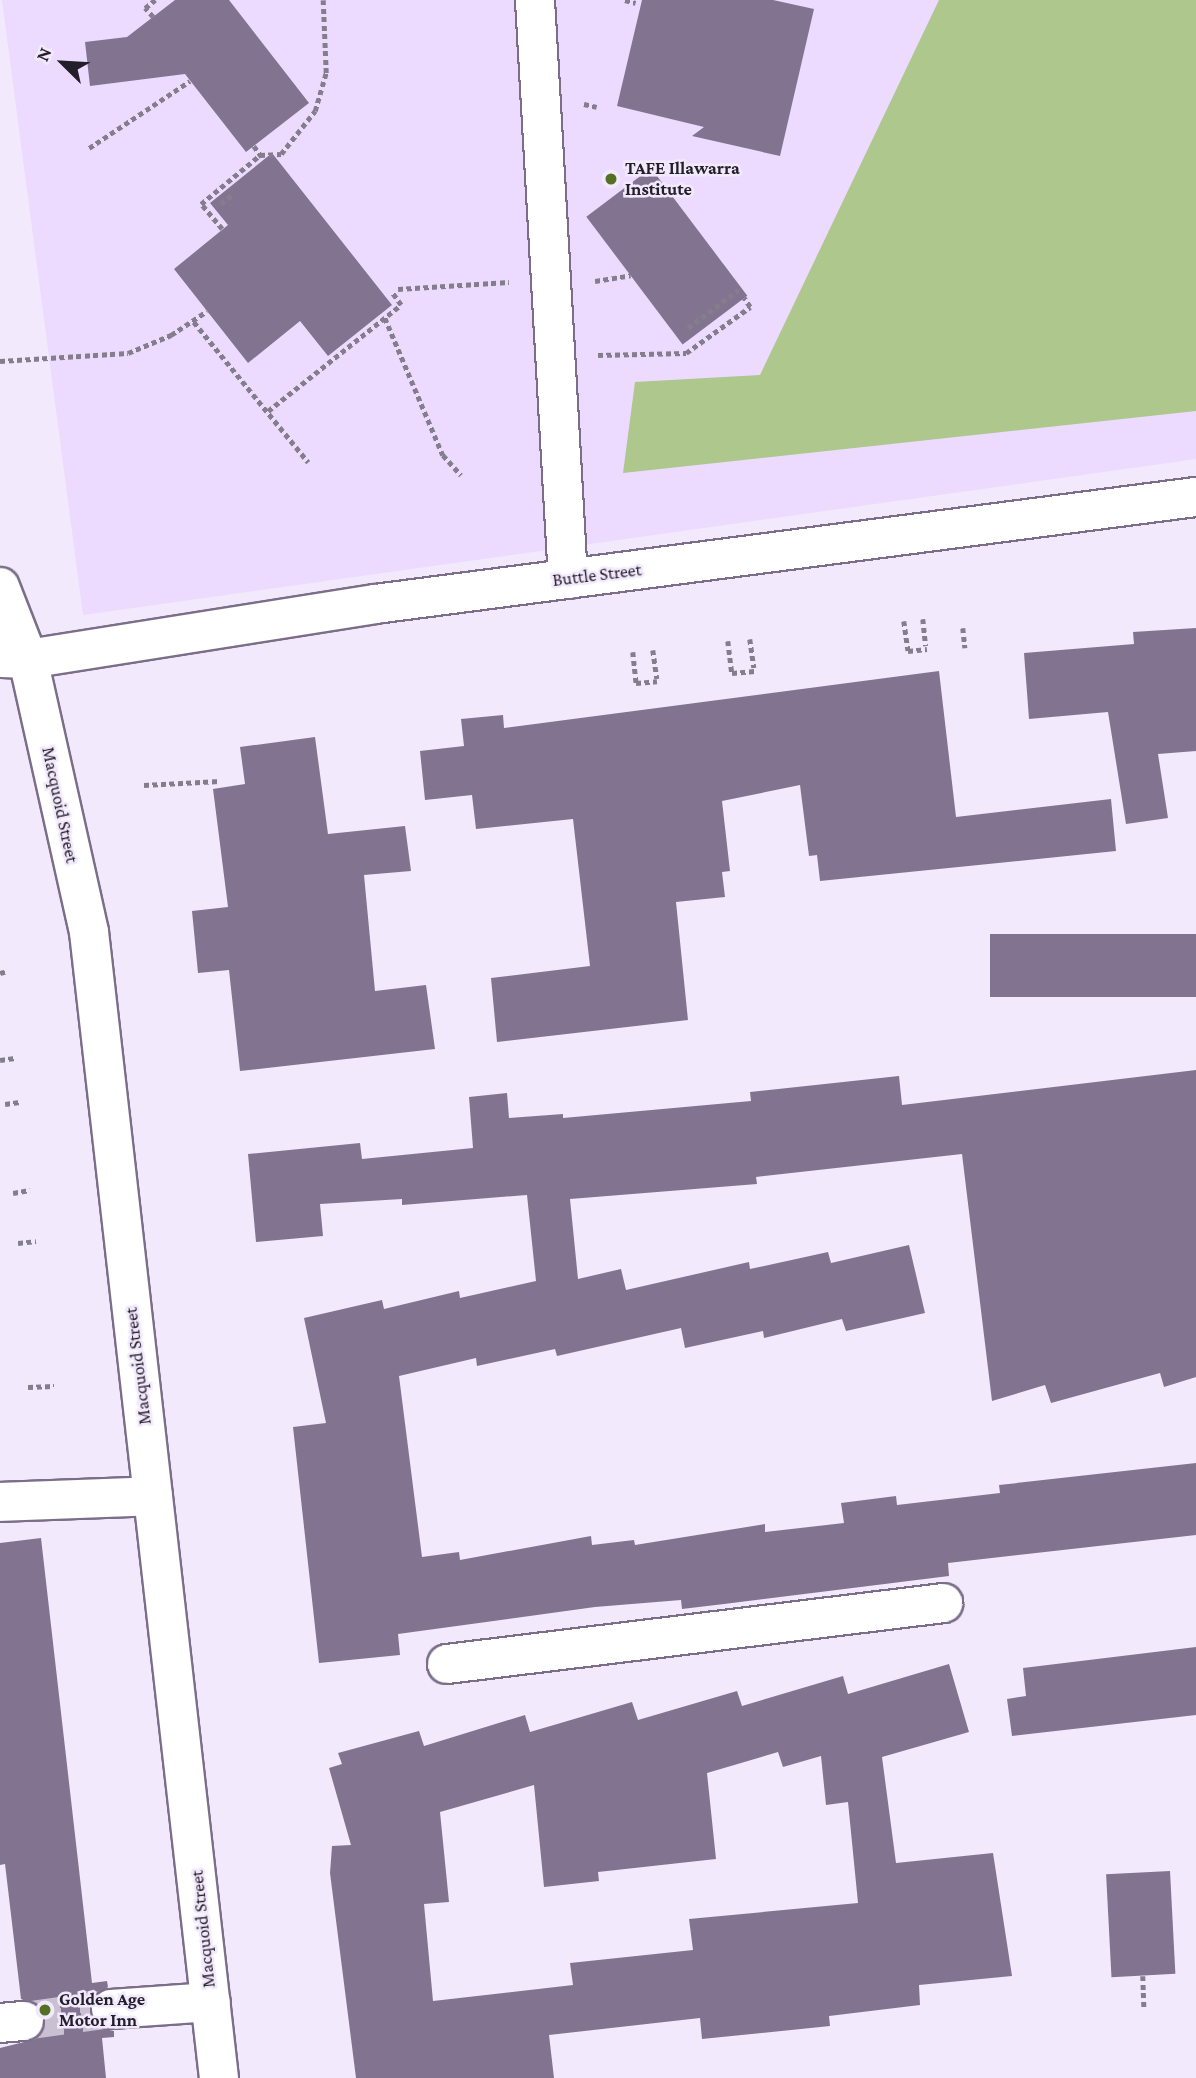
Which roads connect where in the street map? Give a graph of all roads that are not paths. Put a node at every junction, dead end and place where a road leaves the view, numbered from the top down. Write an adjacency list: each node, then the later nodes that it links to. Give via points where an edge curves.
1 (535, 0): 3 (street)
2 (1196, 497): 3 (street, Buttle Street)
3 (568, 579): 5 (street, Buttle Street)
4 (0, 587): 5 (street, Macquoid Street)
5 (14, 658): 6 (street, Macquoid Street, via 89,932)
6 (153, 1496): 7 (street); 10 (street, Macquoid Street)
7 (0, 1502)
8 (943, 1602): 9 (street)
9 (447, 1664)
10 (211, 2002): 11 (street); 12 (street, Macquoid Street)
11 (111, 2009)
12 (219, 2078)

